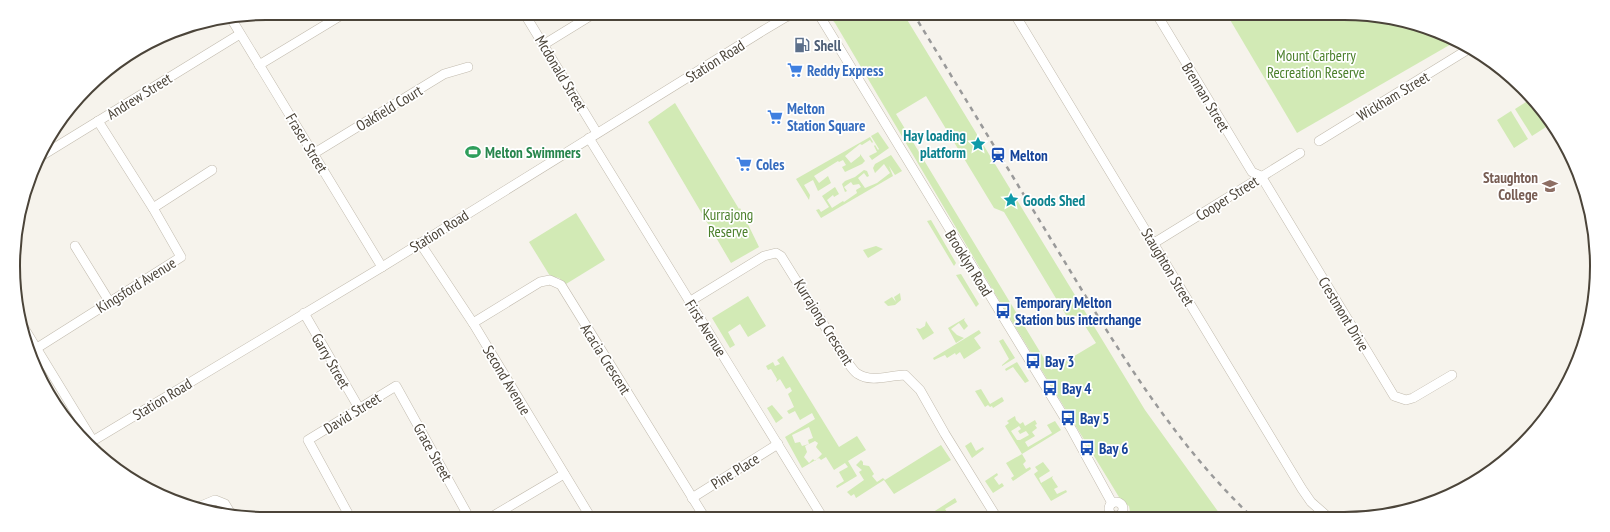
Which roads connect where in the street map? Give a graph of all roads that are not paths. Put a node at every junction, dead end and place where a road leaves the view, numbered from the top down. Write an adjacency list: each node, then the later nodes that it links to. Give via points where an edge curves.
1 (333, 20): 14 (street)
2 (528, 20): 12 (street, Mcdonald Street)
3 (584, 20): 12 (street)
4 (780, 20): 17 (street, Station Road)
5 (822, 20): 10 (street, Brooklyn Road)
6 (824, 20): 10 (street, Brooklyn Road)
7 (1018, 20): 27 (street, Staughton Street)
8 (1160, 20): 24 (street, Brennan Street, via 1252,172)
9 (233, 22): 11 (street, Fraser Street)
10 (825, 24): 53 (street, Brooklyn Road, via 1072,430 1112,503 1109,508)
11 (240, 34): 14 (street, Fraser Street); 16 (street, Andrew Street)
12 (543, 45): 17 (street, Mcdonald Street)
13 (1464, 52): 19 (street, Wickham Street)
14 (259, 65): 22 (street, Fraser Street)
15 (468, 67): 22 (street, Oakfield Court, via 444,74)
16 (98, 121): 20 (street, Andrew Street); 25 (street, Kingsford Avenue)
17 (597, 133): 18 (street, Station Road)
18 (589, 138): 26 (street, Station Road); 31 (street, First Avenue)
19 (1319, 141)
20 (51, 146)
21 (1300, 153): 24 (street, Cooper Street)
22 (314, 154): 29 (street, Fraser Street)
23 (212, 170): 25 (street)
24 (1261, 176): 27 (street, Cooper Street); 36 (street, Crestmont Drive, via 1394,396 1406,400 1413,398)
25 (153, 208): 30 (street, Kingsford Avenue, via 181,257)
26 (420, 243): 29 (street, Station Road); 33 (street, Second Avenue)
27 (1154, 244): 54 (street, Staughton Street, via 1302,489)
28 (75, 246): 30 (street)
29 (382, 266): 32 (street, Station Road)
30 (109, 301): 35 (street, Kingsford Avenue)
31 (689, 302): 41 (street, First Avenue); 52 (street, Kurrajong Crescent, via 764,256 776,253 782,256 858,374 874,379 904,375 920,390)
32 (304, 313): 38 (street, Garry Street); 40 (street, Station Road)
33 (473, 324): 42 (street, Second Avenue); 43 (street, Acacia Crescent, via 540,282 550,280 561,285)
34 (31, 338): 35 (street)
35 (37, 348): 39 (street)
36 (1452, 375)
37 (396, 386): 38 (street, David Street); 47 (street, Grace Street)
38 (359, 408): 46 (street, David Street, via 308,440)
39 (90, 438)
40 (92, 441)
41 (778, 444): 43 (street, Pine Place); 51 (street, First Avenue)
42 (564, 474): 48 (street); 49 (street, Second Avenue)
43 (692, 498): 50 (street, Acacia Crescent)
44 (205, 505): 45 (street, via 216,500 225,504)
45 (228, 509)
46 (347, 512)
47 (466, 512)
48 (500, 512)
49 (587, 512)
50 (701, 512)
51 (819, 512)
52 (994, 512)
53 (1112, 512)
54 (1322, 512)

